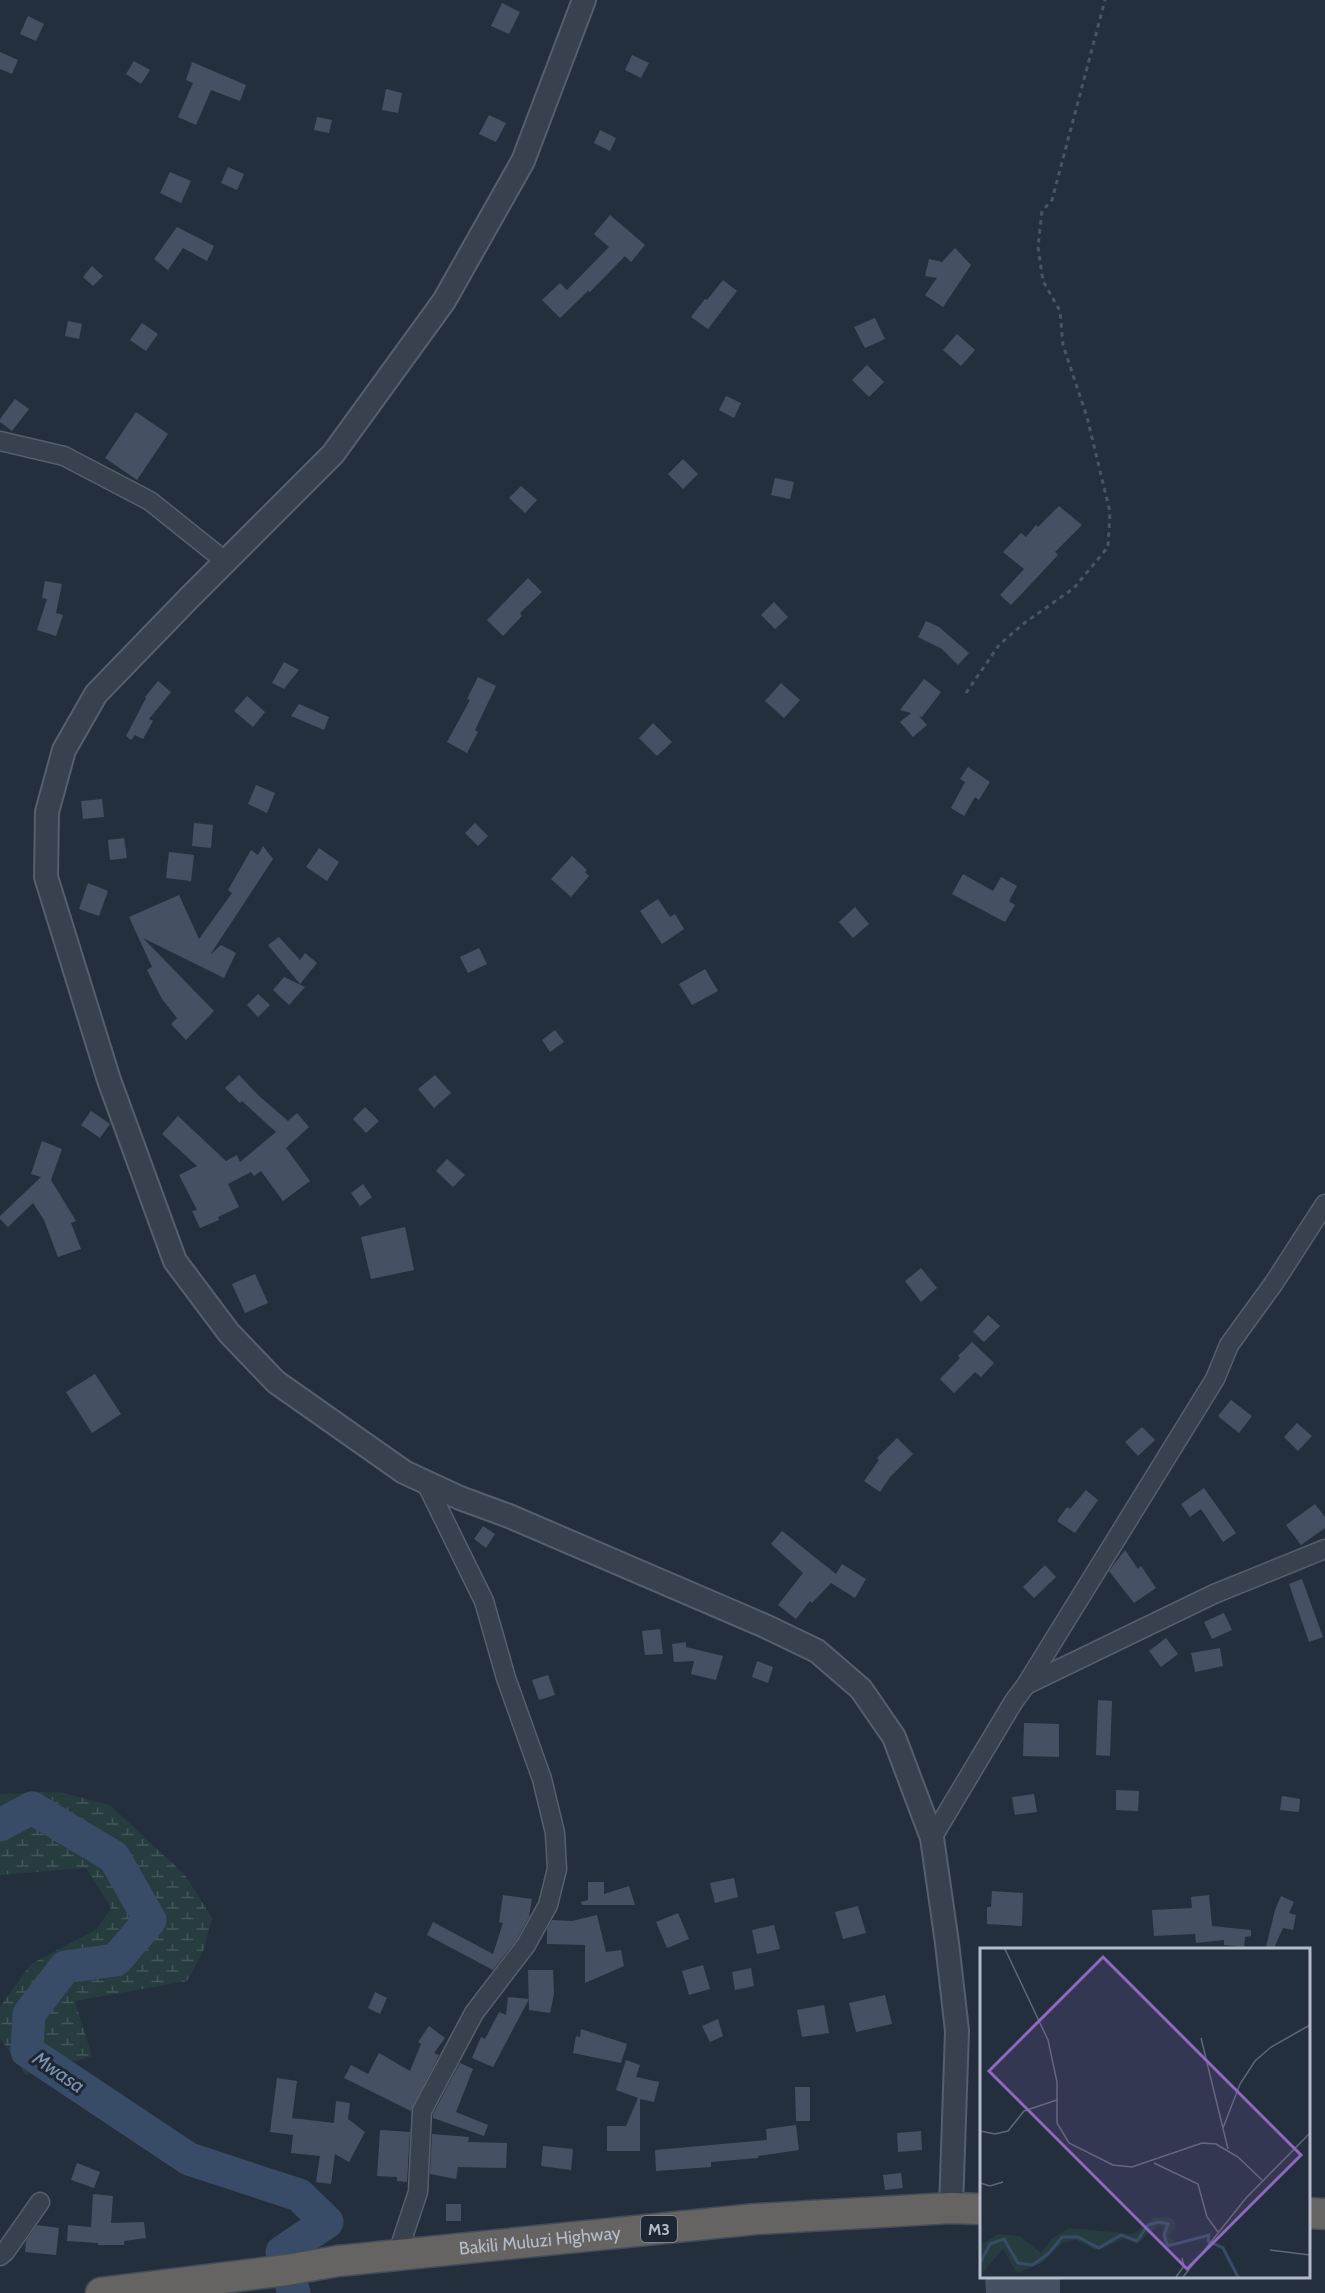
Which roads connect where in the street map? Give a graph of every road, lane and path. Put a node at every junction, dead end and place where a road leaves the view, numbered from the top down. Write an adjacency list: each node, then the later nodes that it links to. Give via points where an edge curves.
1 (584, 0): 4 (street, via 523,162 444,301 333,454)
2 (1105, 0): 5 (path, via 1052,200 1041,211 1038,247 1043,281 1060,311 1063,345 1087,417 1110,512 1108,548 1074,588 999,645)
3 (0, 441): 4 (street, via 64,456 150,501)
4 (225, 561): 7 (street, via 96,694 64,750 47,813 46,877 109,1080 176,1261 229,1333 276,1382 404,1472)
5 (966, 693)
6 (1325, 1204): 9 (street, via 1229,1345 1215,1378)
7 (425, 1481): 10 (street, via 817,1651 861,1689 894,1737); 14 (street, via 484,1601 542,1779 555,1833 557,1869 548,1905 537,1925 474,2013 422,2111 418,2192)
8 (1325, 1549): 9 (street, via 1214,1594)
9 (1026, 1685): 10 (street)
10 (932, 1838): 12 (street, via 957,2031)
11 (40, 2202): 15 (street)
12 (951, 2208): 13 (highway, Bakili Muluzi Highway / M3); 14 (highway, Bakili Muluzi Highway / M3, via 756,2219)
13 (980, 2209)
14 (397, 2255): 16 (highway, Bakili Muluzi Highway / M3)
15 (0, 2256)
16 (101, 2293)

